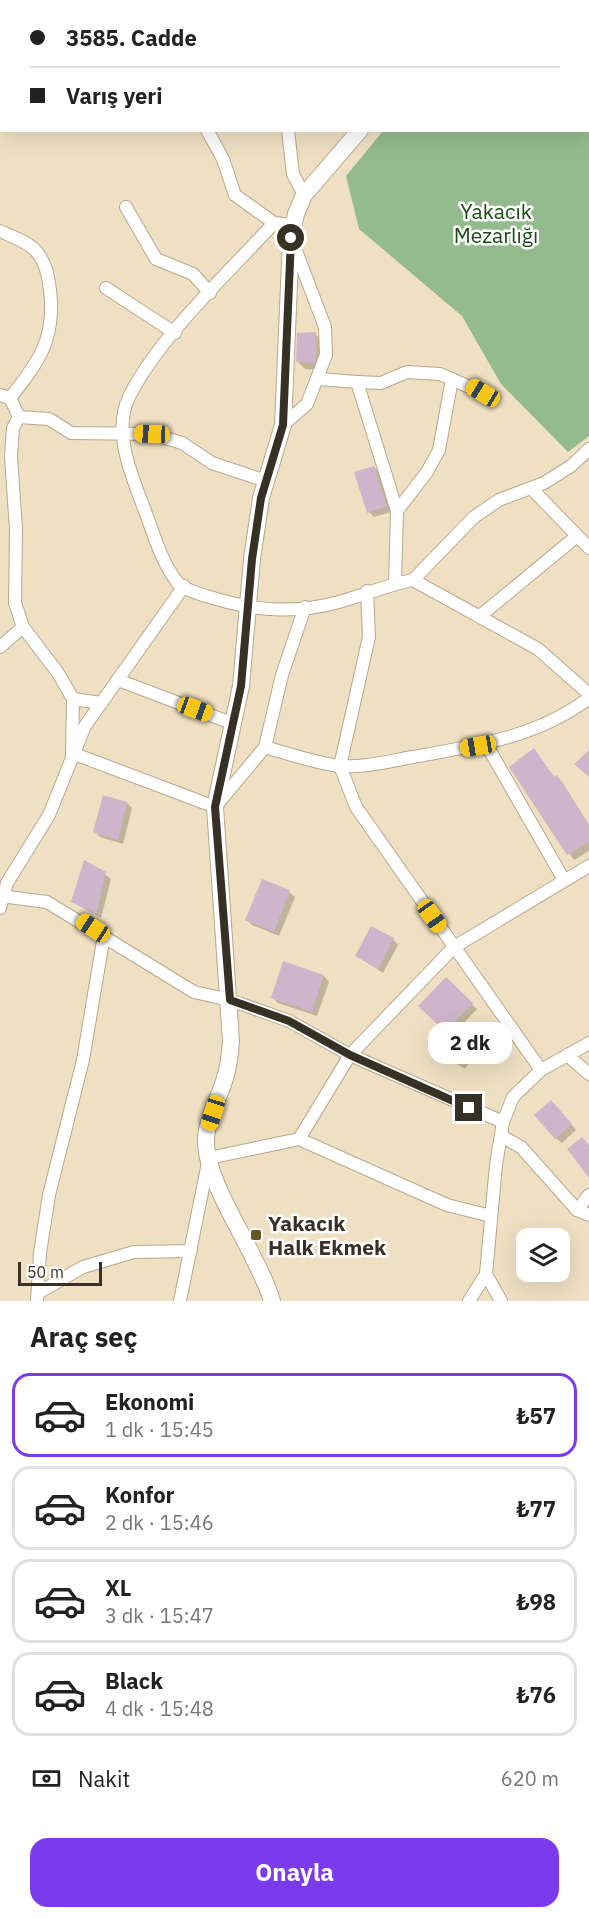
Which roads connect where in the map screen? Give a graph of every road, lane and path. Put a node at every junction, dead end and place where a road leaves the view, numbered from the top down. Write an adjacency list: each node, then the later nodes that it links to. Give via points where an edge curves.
1 (208, 132): 6 (street, via 223,159 235,195)
2 (288, 132): 4 (street, via 293,174)
3 (358, 132): 4 (main road)
4 (304, 195): 8 (main road)
5 (126, 207): 10 (street, via 156,259 193,274)
6 (274, 223): 8 (street); 10 (street)
7 (0, 231): 16 (street, via 35,250 48,270 53,313 48,343 28,375)
8 (292, 232): 12 (street, via 325,327 326,355); 18 (main road)
9 (106, 288): 11 (street)
10 (210, 293): 11 (street)
11 (174, 333): 19 (street, via 128,399)
12 (319, 379): 14 (street); 18 (street, via 308,404)
13 (452, 379): 14 (street, via 440,374 407,372 381,383); 15 (street); 23 (street, via 439,450)
14 (357, 382): 23 (street)
15 (483, 393)
16 (5, 397): 17 (street)
17 (19, 417): 19 (street, via 49,419 71,433); 33 (street, via 10,456 16,530 15,603)
18 (283, 425): 21 (main road)
19 (123, 433): 21 (street, via 152,434 182,443 212,463); 28 (street, via 132,478 164,558 178,584)
20 (589, 449): 22 (street, via 571,466)
21 (266, 481): 31 (main road, via 255,531)
22 (531, 488): 24 (street); 26 (street, via 499,500 474,518)
23 (397, 511): 27 (street)
24 (577, 536): 25 (street); 32 (street)
25 (589, 548)
26 (413, 580): 27 (street); 32 (street)
27 (395, 583): 29 (street)
28 (184, 586): 31 (street); 35 (street)
29 (367, 591): 30 (street, via 338,602); 43 (street, via 369,637)
30 (304, 607): 31 (street); 41 (street)
31 (248, 609): 39 (main road)
32 (480, 616): 36 (street, via 538,649)
33 (23, 627): 34 (street); 37 (street)
34 (0, 647)
35 (118, 680): 38 (street); 39 (street)
36 (589, 696): 40 (street, via 557,719)
37 (73, 699): 38 (street); 42 (street)
38 (101, 703): 42 (street)
39 (234, 724): 44 (main road)
40 (486, 744): 43 (street, via 363,766); 46 (street)
41 (265, 747): 43 (street); 44 (street)
42 (72, 753): 44 (street); 47 (street, via 49,815 7,883)
43 (340, 766): 49 (street, via 356,807)
44 (215, 807): 50 (main road)
45 (589, 866): 46 (street)
46 (564, 880): 49 (street)
47 (1, 900): 48 (street, via 47,902)
48 (104, 935): 50 (street, via 194,992); 65 (street, via 83,1060 49,1195)
49 (454, 947): 52 (street); 54 (street)
50 (230, 1000): 52 (street, via 289,1021); 59 (main road, via 229,1061 207,1130)
51 (589, 1042): 53 (street)
52 (350, 1055): 56 (street); 58 (street)
53 (567, 1055): 54 (street); 55 (street)
54 (541, 1070): 56 (street, via 513,1096)
55 (589, 1074)
56 (503, 1122): 57 (street)
57 (501, 1136): 61 (street, via 521,1147); 62 (street)
58 (299, 1139): 59 (street); 62 (street, via 447,1204)
59 (209, 1158): 63 (street); 67 (main road)
60 (589, 1195): 61 (street)
61 (583, 1212)
62 (491, 1216): 64 (street)
63 (191, 1251): 65 (street, via 134,1252 83,1267); 66 (street)
64 (486, 1274): 68 (street); 69 (street)
65 (37, 1297)
66 (180, 1301)
67 (272, 1301)
68 (469, 1301)
69 (501, 1301)

